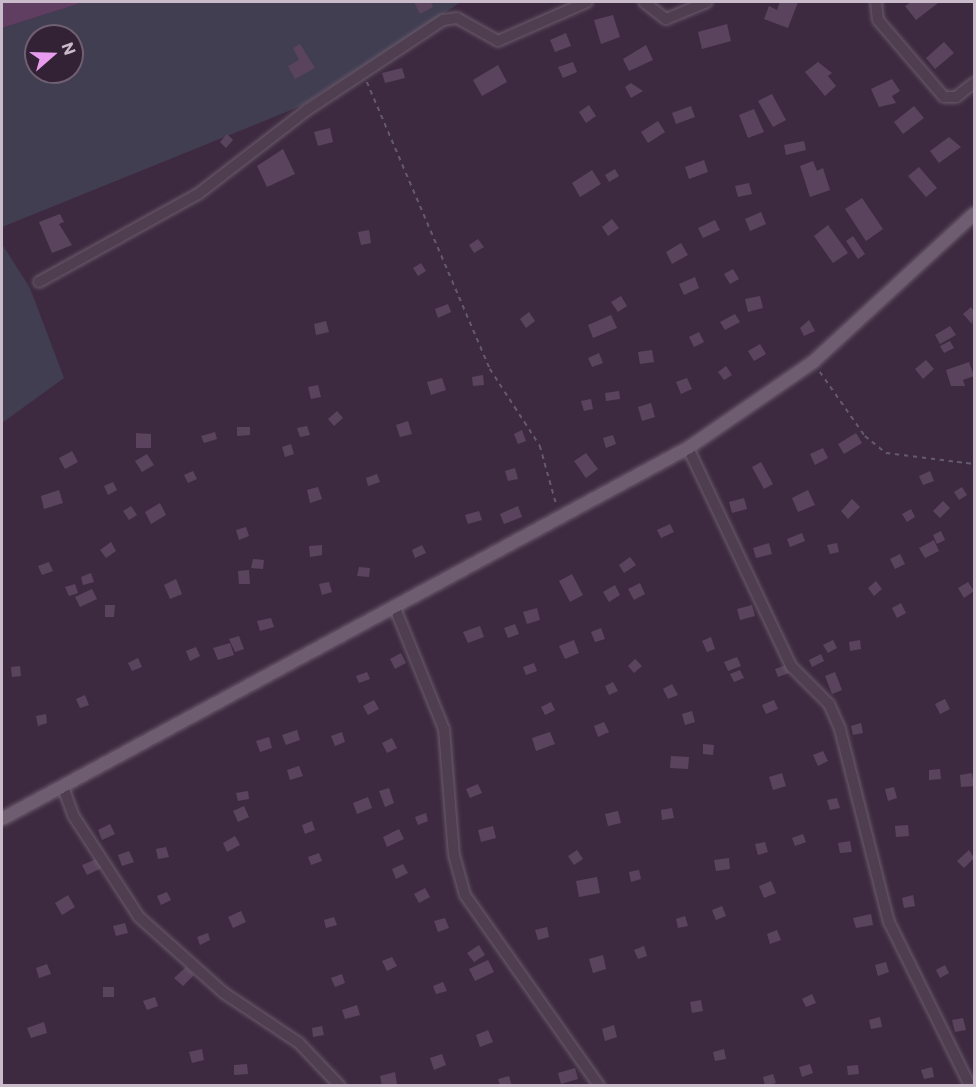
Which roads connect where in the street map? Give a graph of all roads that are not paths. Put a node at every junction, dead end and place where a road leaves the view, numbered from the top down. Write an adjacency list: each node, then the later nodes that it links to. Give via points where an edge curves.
1 (587, 2): 7 (street, via 498,42 457,18 443,20 363,72 198,194)
2 (644, 2): 3 (street, via 666,19)
3 (707, 2)
4 (876, 2): 5 (street, via 878,20 944,97 956,98)
5 (975, 82)
6 (975, 214): 8 (main road, via 813,362)
7 (39, 282)
8 (688, 448): 9 (main road); 14 (street, via 790,666 832,712 861,794 890,921)
9 (395, 608): 10 (main road); 13 (street, via 444,729 454,855 465,895)
10 (63, 787): 11 (main road); 12 (street, via 73,815 140,917 224,993 299,1043)
11 (2, 819)
12 (340, 1086)
13 (599, 1086)
14 (970, 1086)

